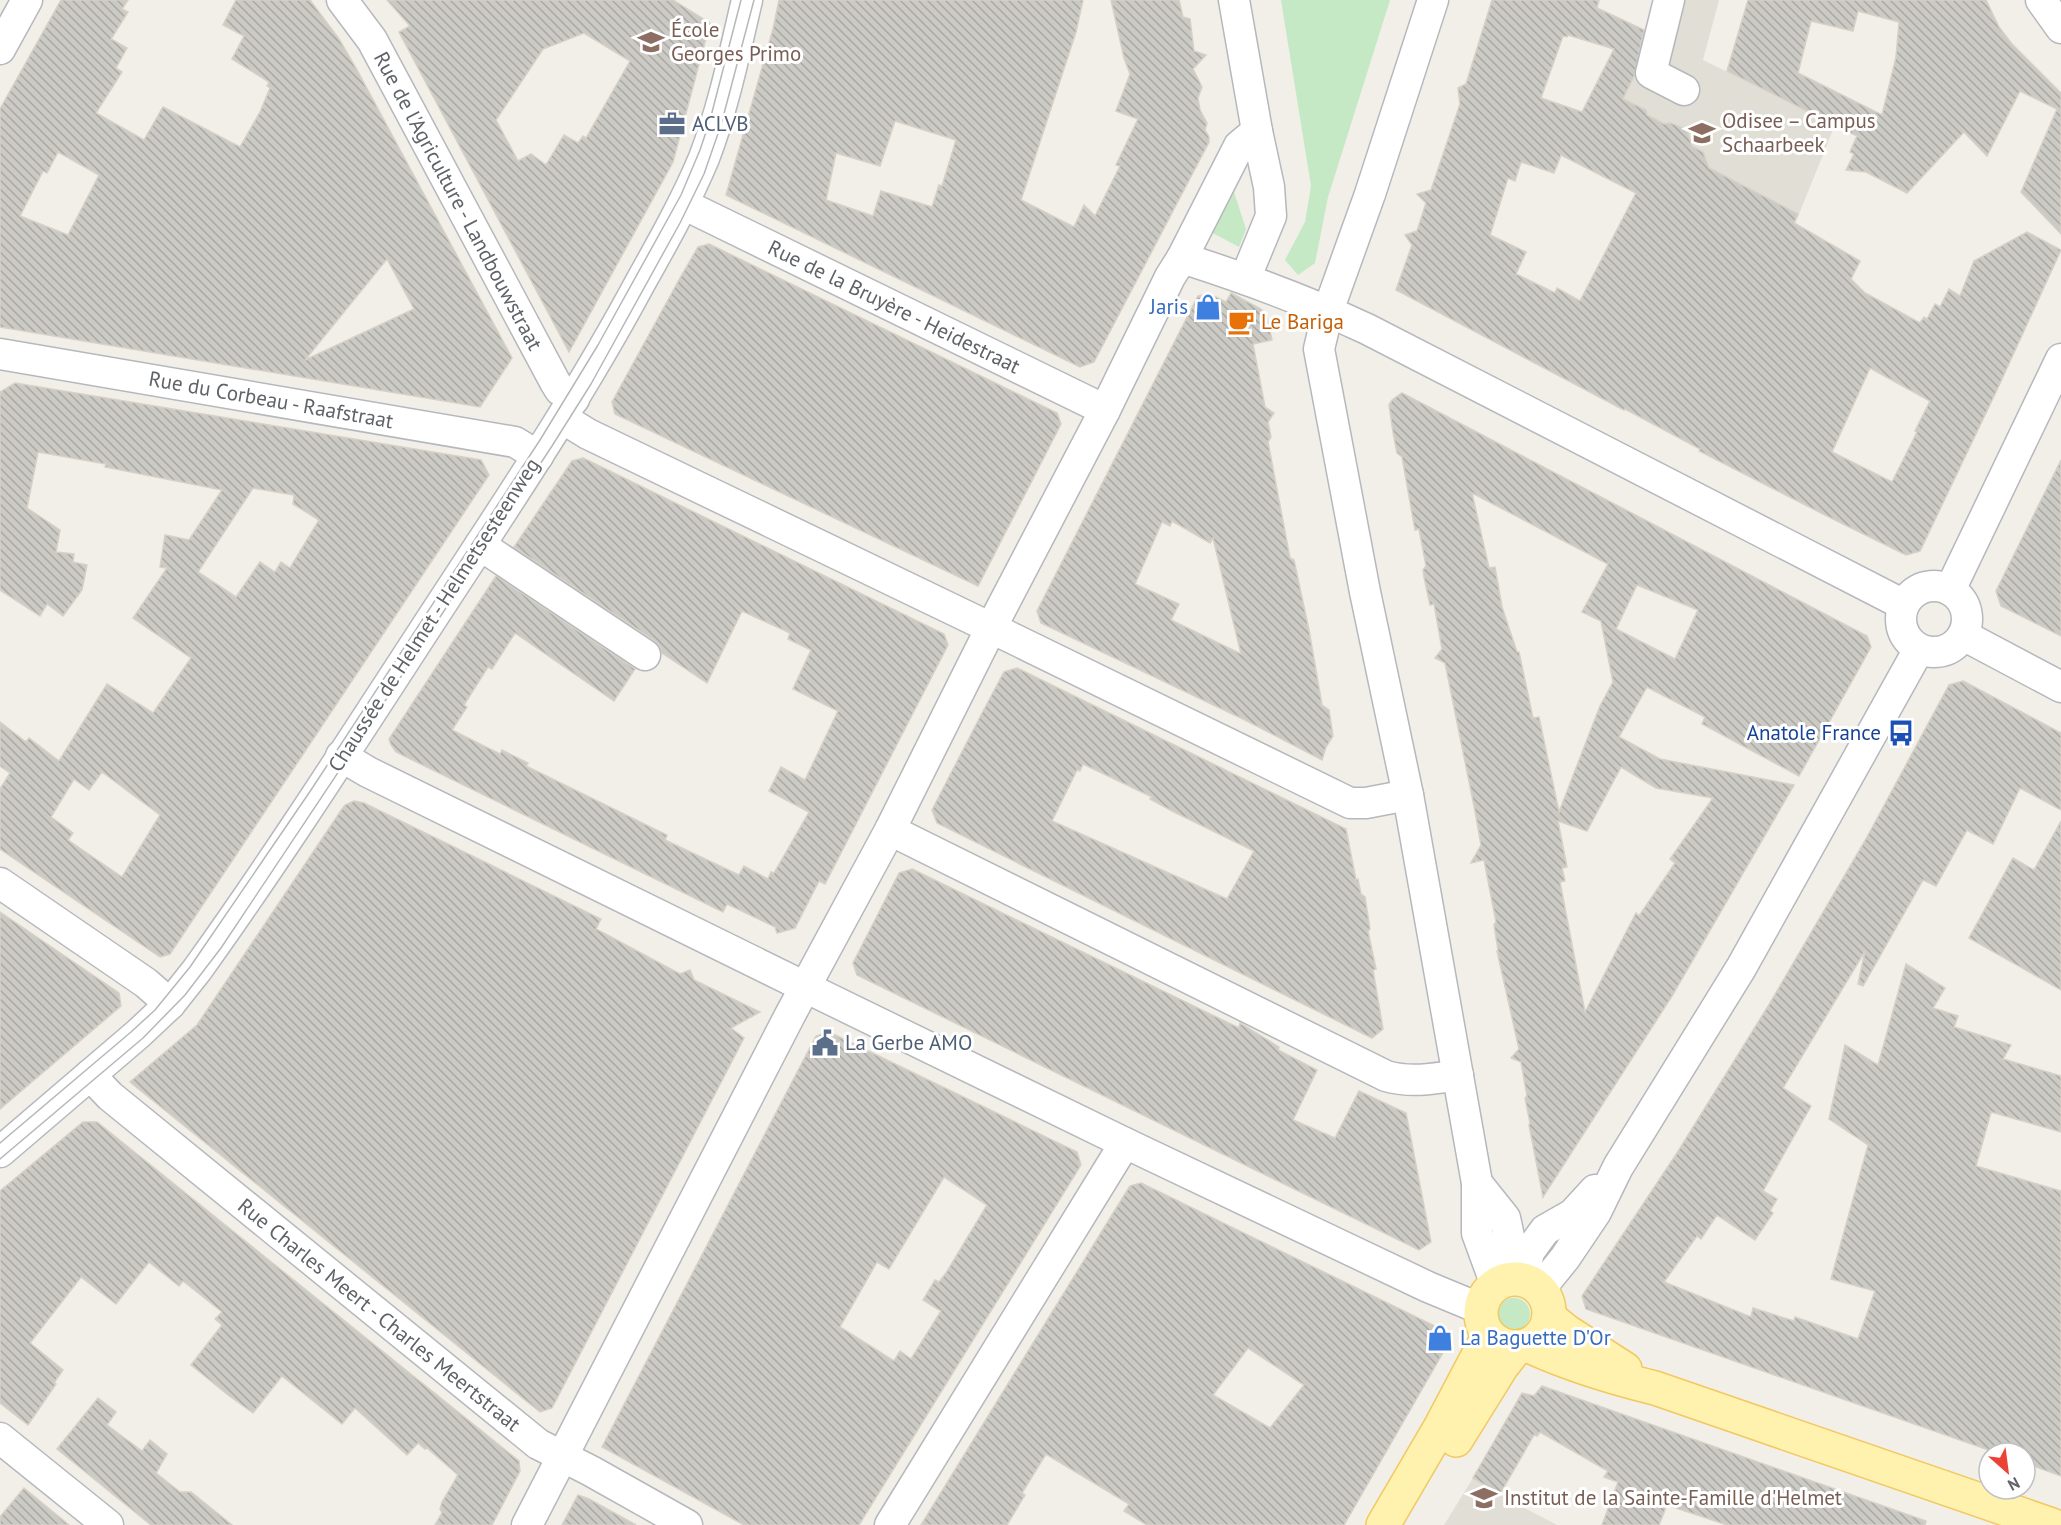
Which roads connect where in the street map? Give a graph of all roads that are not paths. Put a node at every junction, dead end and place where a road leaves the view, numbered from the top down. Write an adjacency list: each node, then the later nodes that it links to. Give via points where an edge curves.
1 (27, 0): 9 (street)
2 (342, 0): 18 (street, Rue de l'Agriculture - Landbouwstraat, via 372,40)
3 (747, 0): 12 (street, Chaussée de Helmet - Helmetsesteenweg, via 708,146)
4 (1234, 0): 11 (street)
5 (1433, 0): 15 (street)
6 (1670, 0): 10 (street, via 1652,73)
7 (2040, 0): 8 (street)
8 (2061, 28)
9 (0, 49)
10 (1684, 90)
11 (1257, 131): 13 (street, via 1239,146); 14 (street, via 1271,216)
12 (683, 204): 18 (street, Chaussée de Helmet - Helmetsesteenweg); 19 (street, Rue de la Bruyère - Heidestraat)
13 (1182, 258): 14 (street); 19 (street)
14 (1245, 279): 15 (street)
15 (1328, 311): 23 (street); 30 (street, via 1319,349)
16 (0, 354): 20 (street, Rue du Corbeau - Raafstraat, via 515,442)
17 (2061, 359): 22 (street)
18 (568, 408): 20 (street, Chaussée de Helmet - Helmetsesteenweg); 24 (street, Rue de l'Agriculture - Landbouwstraat, via 588,434)
19 (1105, 410): 24 (street)
20 (538, 456): 21 (street, Chaussée de Helmet - Helmetsesteenweg)
21 (480, 545): 27 (street); 29 (street, Chaussée de Helmet - Helmetsesteenweg)
22 (1950, 590): 23 (street, via 1942,586 1924,587); 25 (street, via 1966,610)
23 (1904, 605): 26 (street, via 1902,630)
24 (991, 628): 30 (street, Rue de l'Agriculture - Landbouwstraat, via 1350,803); 31 (street)
25 (1963, 635): 26 (street, via 1940,652); 28 (street)
26 (1919, 649): 39 (street, via 1741,968)
27 (645, 655)
28 (2061, 687)
29 (341, 756): 33 (street); 34 (street, Chaussée de Helmet - Helmetsesteenweg, via 219,939)
30 (1408, 795): 35 (street)
31 (890, 830): 33 (street); 35 (street, via 1386,1076 1420,1080)
32 (0, 883): 34 (street, via 146,983)
33 (805, 987): 37 (street); 45 (street)
34 (170, 1004): 36 (street, Chaussée de Helmet - Helmetsesteenweg)
35 (1458, 1075): 40 (street)
36 (90, 1076): 38 (street, Chaussée de Helmet - Helmetsesteenweg); 45 (street, Rue Charles Meert - Charles Meertstraat, via 538,1444)
37 (1125, 1143): 43 (street, via 1428,1287); 49 (street)
38 (0, 1152)
39 (1618, 1167): 42 (street, via 1573,1214); 43 (street, via 1596,1212 1565,1258)
40 (1477, 1184): 41 (street, via 1505,1218); 43 (street, via 1477,1233)
41 (1508, 1228): 42 (street, via 1530,1236); 43 (street)
42 (1545, 1230): 43 (street, via 1529,1252)
43 (1516, 1309): 50 (main road); 51 (main road, via 1502,1366); 52 (main road, via 1552,1357 1608,1377 1655,1388)
44 (0, 1438): 46 (street)
45 (563, 1456): 47 (street); 48 (street, Rue Charles Meert - Charles Meertstraat)
46 (108, 1525)
47 (527, 1525)
48 (687, 1525)
49 (890, 1525)
50 (1383, 1525)
51 (1407, 1525)
52 (2052, 1525)

